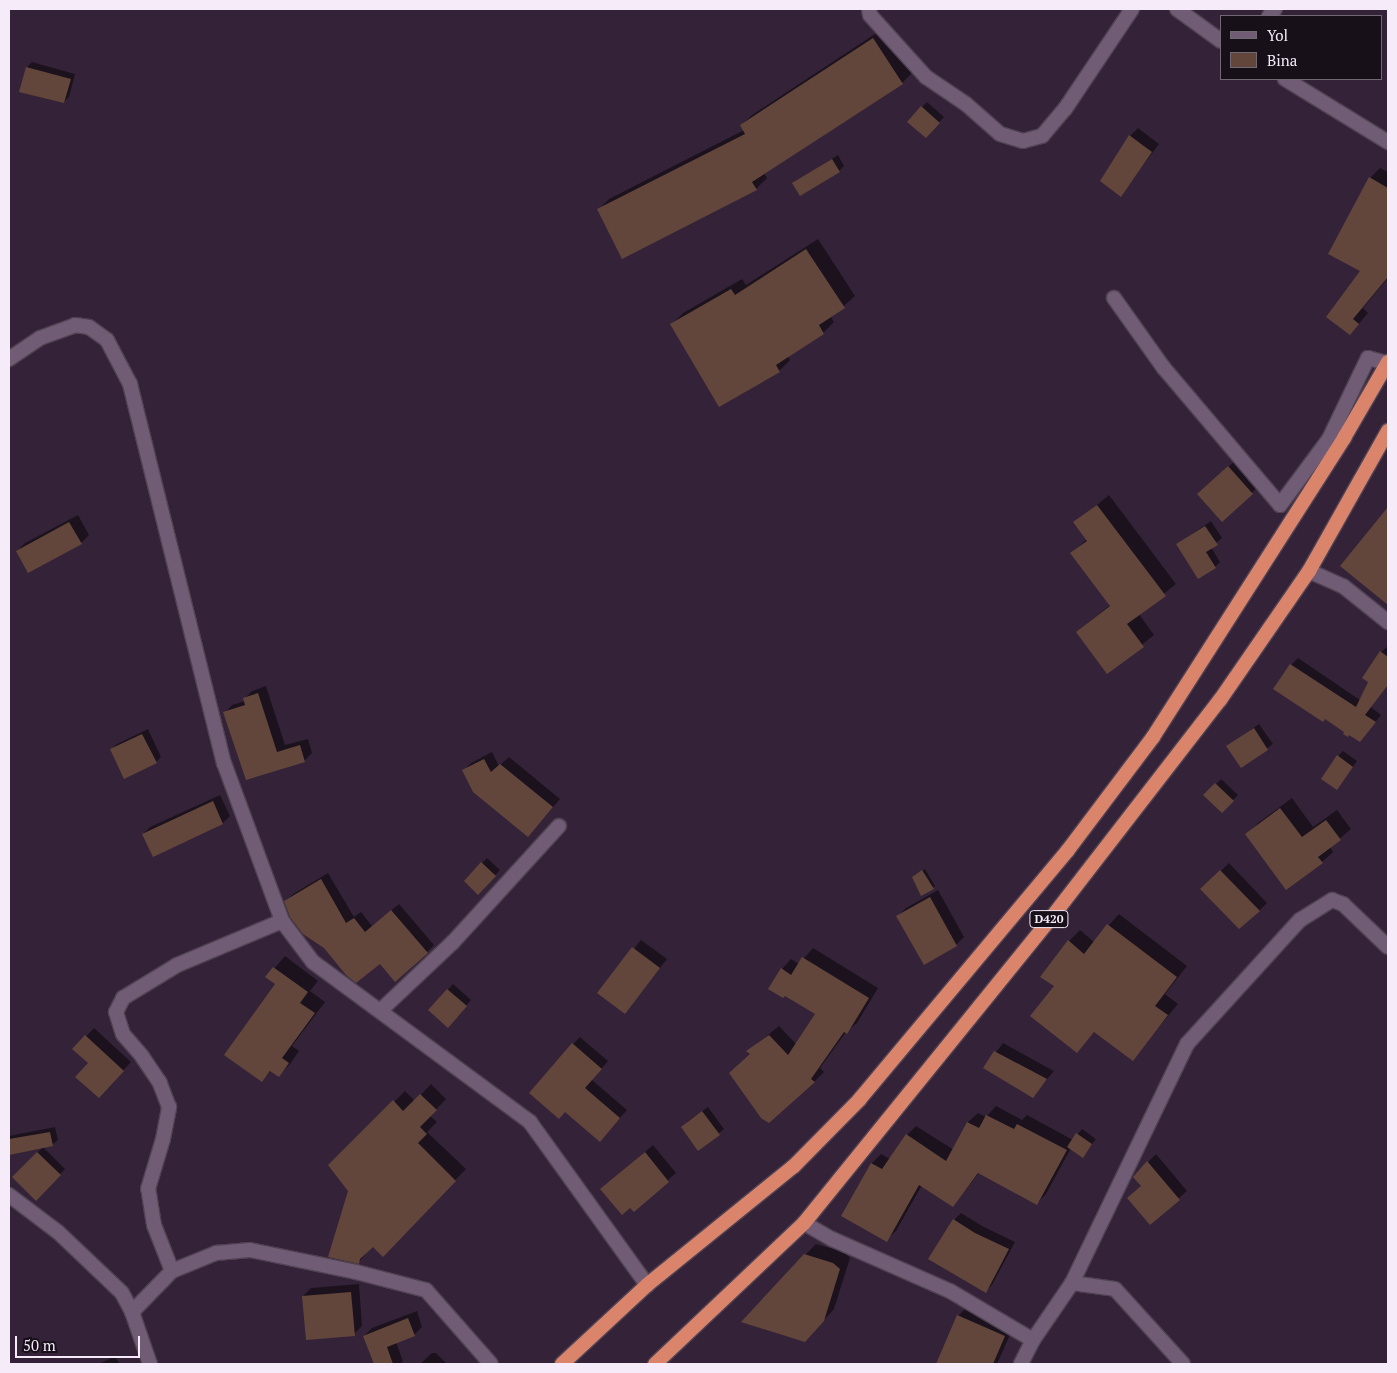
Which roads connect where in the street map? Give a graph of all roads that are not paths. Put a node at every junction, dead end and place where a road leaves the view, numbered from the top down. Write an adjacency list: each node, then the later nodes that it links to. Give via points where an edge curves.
1 (869, 9): 2 (street, via 870,15 926,77 966,104 1000,134 1023,140 1042,136 1065,110)
2 (1132, 9)
3 (1177, 9): 4 (street)
4 (1220, 40)
5 (1287, 80): 6 (street)
6 (1388, 142)
7 (1114, 298): 9 (street, via 1164,367 1280,505 1329,439 1368,358)
8 (9, 359): 14 (street, via 40,338 75,325 89,326 107,340 130,384 224,763)
9 (1388, 363): 21 (highway, via 1344,438 1153,737 1068,850 859,1100 794,1166)
10 (1388, 430): 11 (highway, D420)
11 (1308, 571): 12 (street, via 1343,586); 18 (highway, D420, via 1220,700 1052,917)
12 (1388, 622)
13 (559, 826): 16 (street, via 453,942)
14 (282, 921): 16 (street, via 313,962); 19 (street, via 178,965 124,998 116,1012 123,1034 160,1083 168,1106 163,1139 148,1189 154,1225)
15 (1388, 947): 20 (street, via 1343,904 1332,900 1300,920 1187,1044)
16 (380, 1011): 21 (street, via 530,1122)
17 (9, 1195): 22 (street, via 58,1232 122,1293)
18 (804, 1223): 23 (street, via 832,1239 950,1291); 27 (highway, D420)
19 (172, 1271): 22 (street); 25 (street, via 216,1253 250,1250 426,1290)
20 (1072, 1283): 23 (street); 29 (street, via 1115,1289)
21 (648, 1285): 26 (highway)
22 (132, 1312): 24 (street)
23 (1033, 1340): 28 (street)
24 (150, 1364)
25 (491, 1364)
26 (562, 1364)
27 (655, 1364)
28 (1021, 1364)
29 (1183, 1364)

